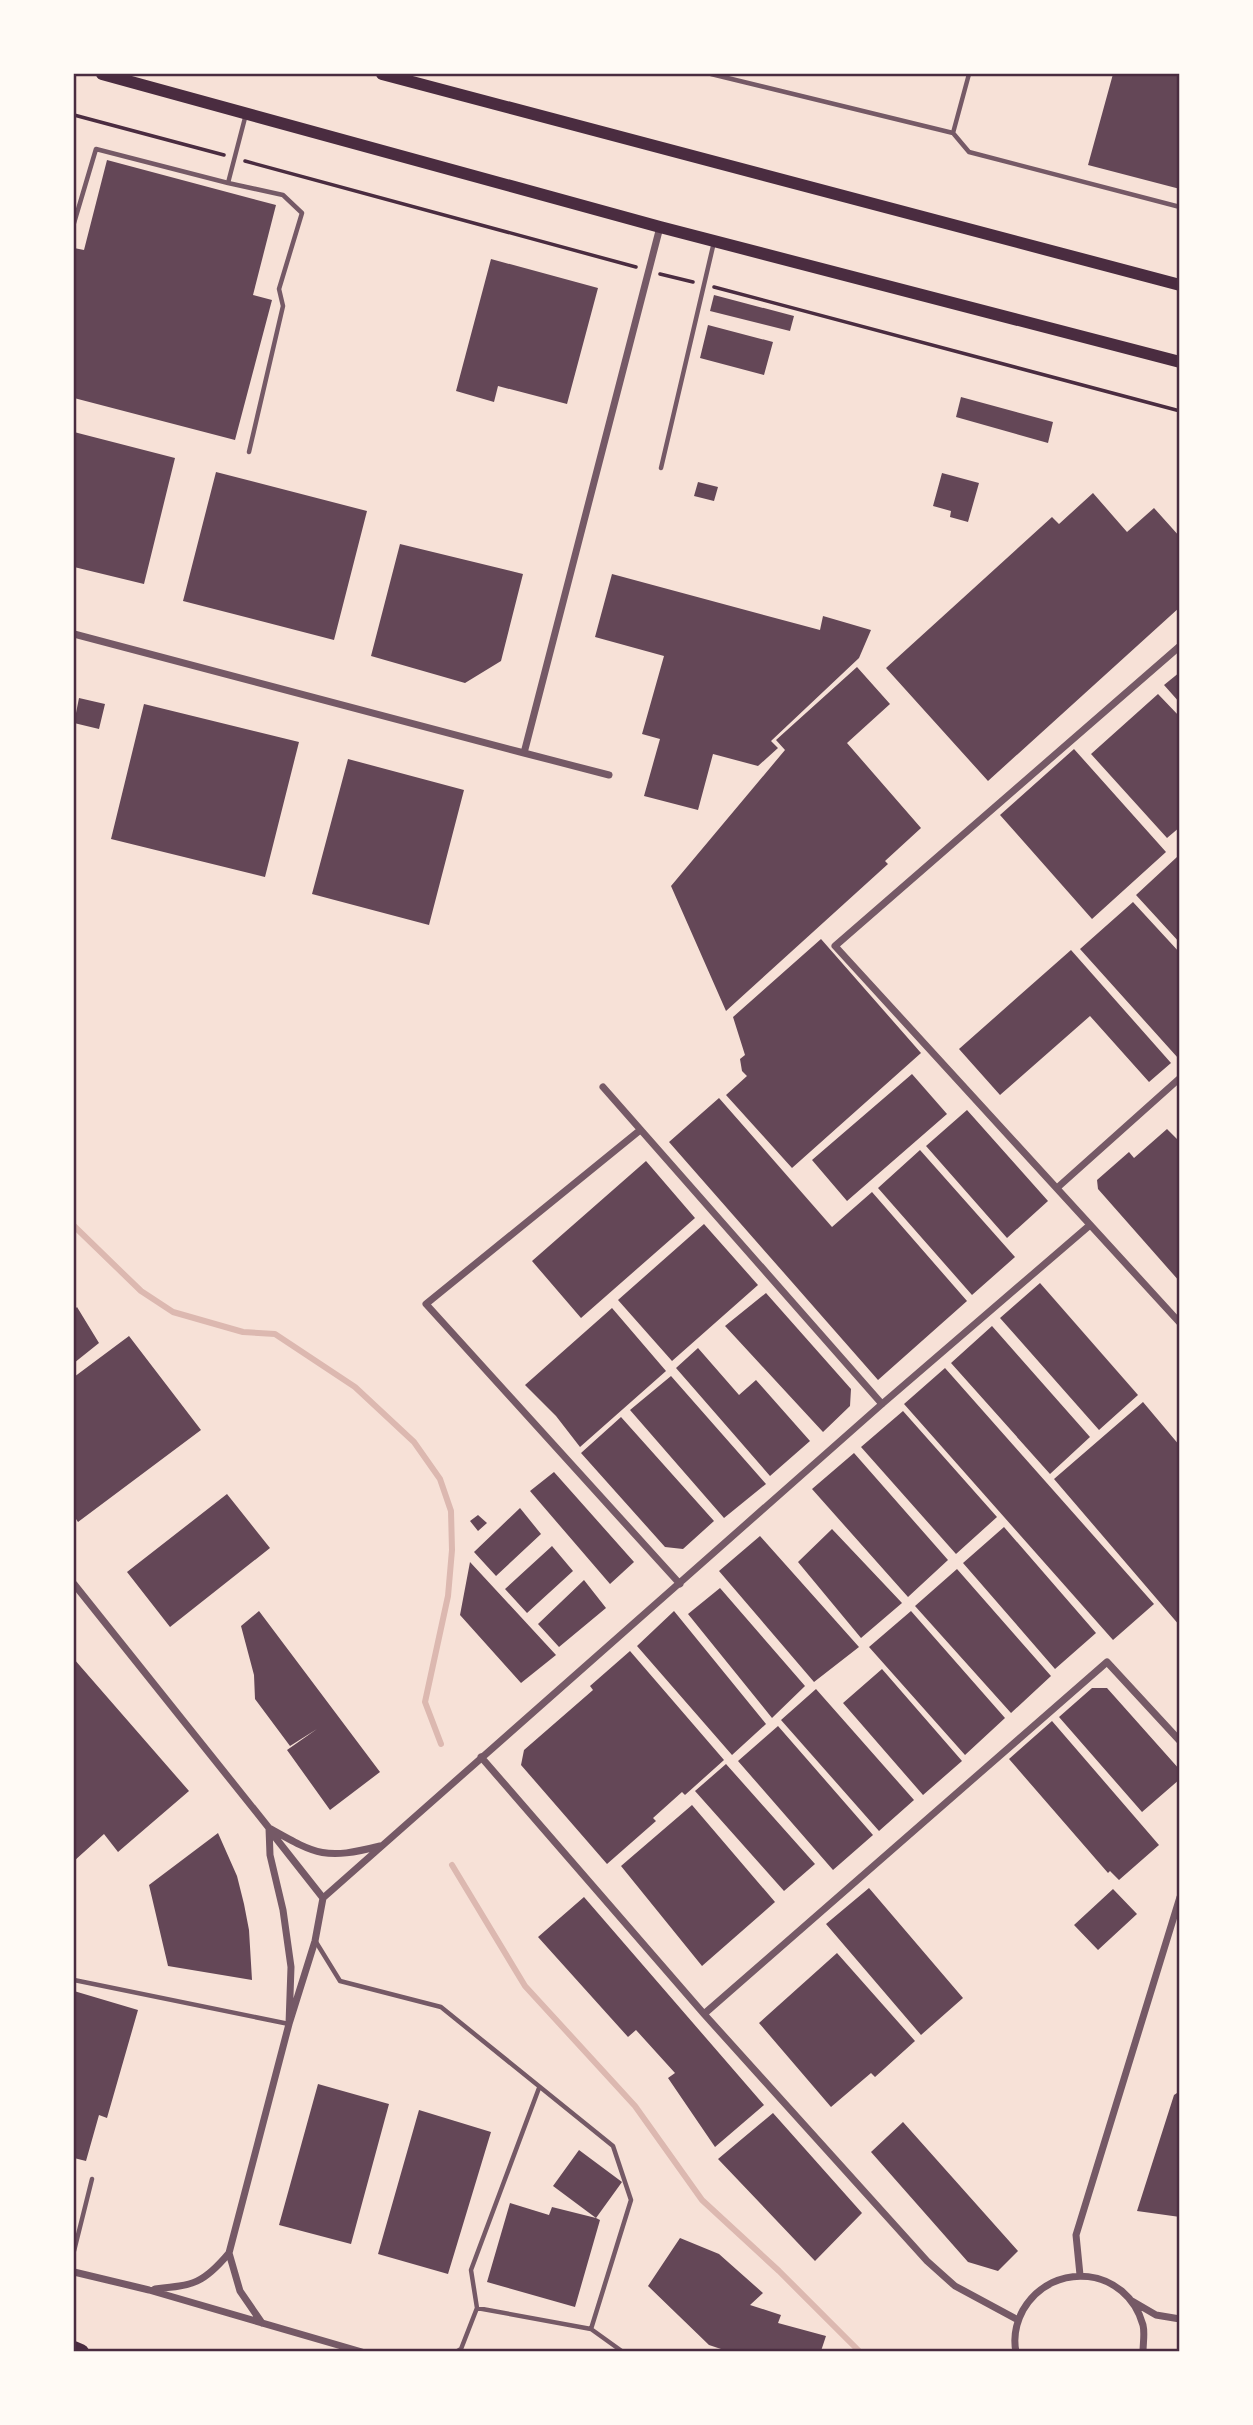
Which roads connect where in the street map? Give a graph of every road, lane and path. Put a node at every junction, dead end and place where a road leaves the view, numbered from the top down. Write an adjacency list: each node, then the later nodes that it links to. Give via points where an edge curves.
1 (102, 74): 5 (main road)
2 (382, 74): 16 (main road)
3 (711, 74): 7 (lane)
4 (969, 74): 7 (lane)
5 (246, 113): 8 (lane); 12 (main road)
6 (74, 115): 8 (path)
7 (953, 133): 10 (lane, via 969,152)
8 (234, 158): 9 (lane); 14 (path)
9 (228, 183): 11 (lane, via 96,149); 19 (lane, via 283,195 302,213 279,289 283,306)
10 (1180, 207)
11 (74, 223)
12 (660, 227): 13 (main road); 14 (street)
13 (715, 241): 15 (lane); 17 (main road)
14 (648, 271): 15 (path); 23 (street)
15 (704, 285): 18 (path); 20 (lane)
16 (1180, 285)
17 (1180, 362)
18 (1180, 411)
19 (249, 452)
20 (661, 468)
21 (74, 634): 23 (street)
22 (1180, 646): 28 (street, via 835,946)
23 (524, 753): 24 (street)
24 (609, 775)
25 (1180, 1078): 28 (street)
26 (603, 1087): 27 (street)
27 (639, 1130): 31 (street); 33 (street, via 426,1304)
28 (1056, 1188): 29 (street)
29 (1090, 1225): 30 (street); 31 (street)
30 (1180, 1323)
31 (882, 1404): 33 (street)
32 (74, 1584): 36 (street)
33 (680, 1584): 35 (street)
34 (1180, 1741): 42 (street, via 1107,1662)
35 (481, 1757): 37 (street); 42 (street)
36 (269, 1828): 37 (street, via 323,1854 349,1854); 39 (street); 43 (street, via 290,1967)
37 (380, 1846): 39 (street)
38 (1180, 1897): 49 (street, via 1076,2235)
39 (323, 1898): 40 (street)
40 (315, 1941): 43 (street); 44 (lane, via 341,1981 441,2007)
41 (74, 1980): 43 (lane)
42 (704, 2014): 54 (street, via 927,2261 955,2286)
43 (289, 2024): 47 (street)
44 (539, 2088): 52 (lane, via 471,2270); 56 (lane, via 613,2146 631,2200)
45 (92, 2179): 46 (lane)
46 (74, 2252)
47 (229, 2253): 50 (street, via 213,2272 190,2286); 55 (street, via 240,2291)
48 (74, 2272): 50 (street)
49 (1080, 2275): 51 (street, via 1108,2282); 54 (street, via 1053,2281 1031,2296)
50 (149, 2290): 55 (street)
51 (1131, 2300): 53 (street, via 1156,2315); 63 (street, via 1143,2326)
52 (477, 2308): 56 (lane); 60 (lane, via 461,2349)
53 (1180, 2319)
54 (1018, 2320): 62 (street)
55 (262, 2323): 59 (street)
56 (591, 2329): 61 (lane)
57 (74, 2350): 58 (highway)
58 (81, 2351)
59 (362, 2351)
60 (456, 2351)
61 (623, 2351)
62 (1016, 2351)
63 (1143, 2351)

